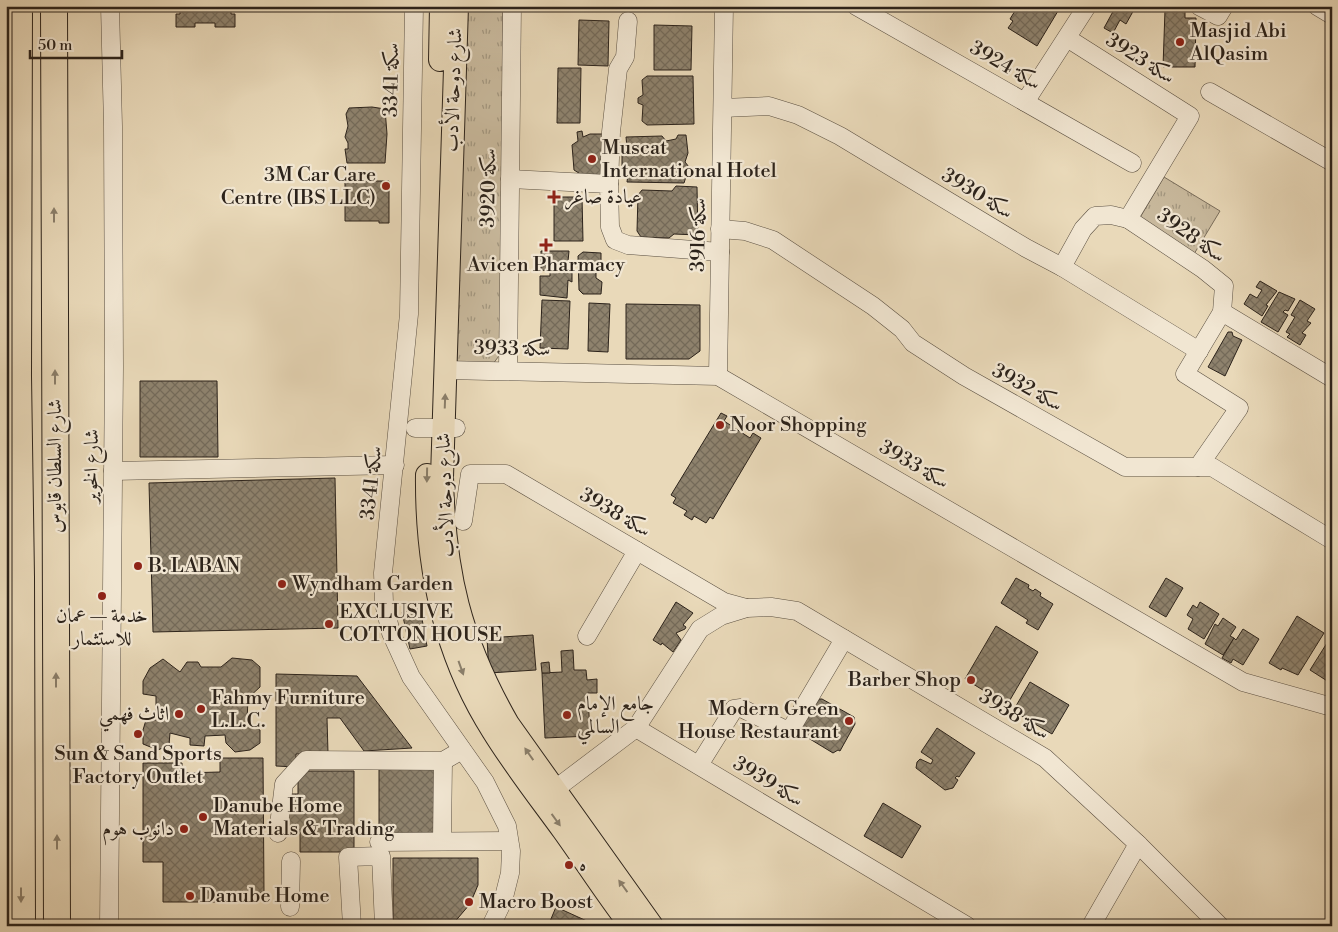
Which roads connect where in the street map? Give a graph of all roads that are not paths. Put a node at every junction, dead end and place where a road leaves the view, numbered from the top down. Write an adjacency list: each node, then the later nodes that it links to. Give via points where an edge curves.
1 (18, 6): 59 (highway, شارع السلطان قابوس, one-way to 59)
2 (54, 6): 60 (highway, شارع السلطان قابوس, one-way to 2)
3 (110, 6): 37 (street, شارع الخوير)
4 (414, 6): 35 (street, سكة 3341, via 409,314)
5 (440, 6): 34 (main road, شارع دوحة الأدب)
6 (457, 6): 30 (main road, شارع دوحة الأدب)
7 (512, 6): 22 (street, سكة 3920)
8 (724, 6): 19 (street, سكة 3916)
9 (856, 6): 18 (street, سكة 3924)
10 (1087, 6): 16 (street)
11 (1199, 6): 12 (street, via 1218,16)
12 (1224, 6)
13 (1317, 6): 14 (street)
14 (1332, 15)
15 (628, 21): 23 (street, via 625,57 618,69)
16 (1067, 38): 18 (street); 24 (street, سكة 3923, via 1190,116)
17 (1210, 92): 20 (street)
18 (1026, 102): 21 (street, سكة 3924)
19 (723, 108): 25 (street, سكة 3916); 27 (street, سكة 3930, via 769,106 798,115 840,136)
20 (1332, 162)
21 (1132, 163)
22 (510, 179): 23 (street); 31 (street, سكة 3920)
23 (609, 184): 26 (street, via 610,227 616,240 628,245)
24 (1128, 219): 27 (street, via 1095,216); 28 (street, سكة 3928, via 1224,286)
25 (720, 229): 26 (street, سكة 3916); 36 (street, سكة 3932, via 744,231 773,240 873,306 902,329 913,344 1126,467)
26 (720, 252): 32 (street, سكة 3916)
27 (1062, 267): 29 (street, سكة 3930)
28 (1222, 312): 29 (street); 33 (street)
29 (1198, 351): 36 (street, via 1185,374 1239,408)
30 (446, 370): 31 (street, سكة 3933); 34 (main road, شارع دوحة الأدب, one-way to 30)
31 (508, 370): 32 (street, سكة 3933)
32 (718, 376): 46 (street, سكة 3933, via 1243,682)
33 (1332, 378)
34 (436, 428): 51 (main road, شارع دوحة الأدب, one-way to 34, via 488,690 464,633 449,574); 65 (main road, شارع دوحة الأدب, one-way to 65, via 426,512 430,557 443,617 466,682 492,731)
35 (395, 465): 37 (street); 48 (street, سكة 3341, via 383,573 384,603 391,633 410,677)
36 (1198, 468): 39 (street, سكة 3932, via 1212,468)
37 (113, 471): 61 (street, شارع الخوير)
38 (463, 521): 40 (street, سكة 3938, via 470,474 506,474)
39 (1332, 540)
40 (637, 551): 41 (street, سكة 3938); 44 (street)
41 (703, 590): 42 (street, سكة 3938, via 724,602); 43 (street, سكة 3938, via 709,608)
42 (747, 608): 43 (street, سكة 3938, via 721,616); 45 (street, سكة 3938, via 797,611)
43 (700, 629): 47 (street, سكة 3938)
44 (587, 636)
45 (844, 639): 50 (street, via 792,727 782,728 741,708 734,709); 56 (street, سكة 3938, via 1045,758)
46 (1332, 708)
47 (636, 728): 50 (street, سكة 3939); 51 (street)
48 (462, 750): 49 (street); 54 (street, سكة 3341, via 499,807)
49 (443, 760): 52 (street, via 306,760 284,784); 53 (street)
50 (699, 765): 67 (street, سكة 3939)
51 (554, 790): 66 (main road, شارع دوحة الأدب, one-way to 51)
52 (278, 833)
53 (442, 841): 54 (street); 55 (street)
54 (509, 841): 64 (street, سكة 3341, via 510,873 503,900)
55 (379, 842)
56 (1138, 844): 68 (street); 69 (street, سكة 3938)
57 (291, 861): 58 (street)
58 (290, 907)
59 (22, 926)
60 (57, 926)
61 (109, 926)
62 (352, 926): 63 (street, via 348,857 381,856)
63 (384, 926)
64 (491, 926)
65 (631, 926)
66 (652, 926)
67 (967, 926)
68 (1091, 926)
69 (1220, 926)

